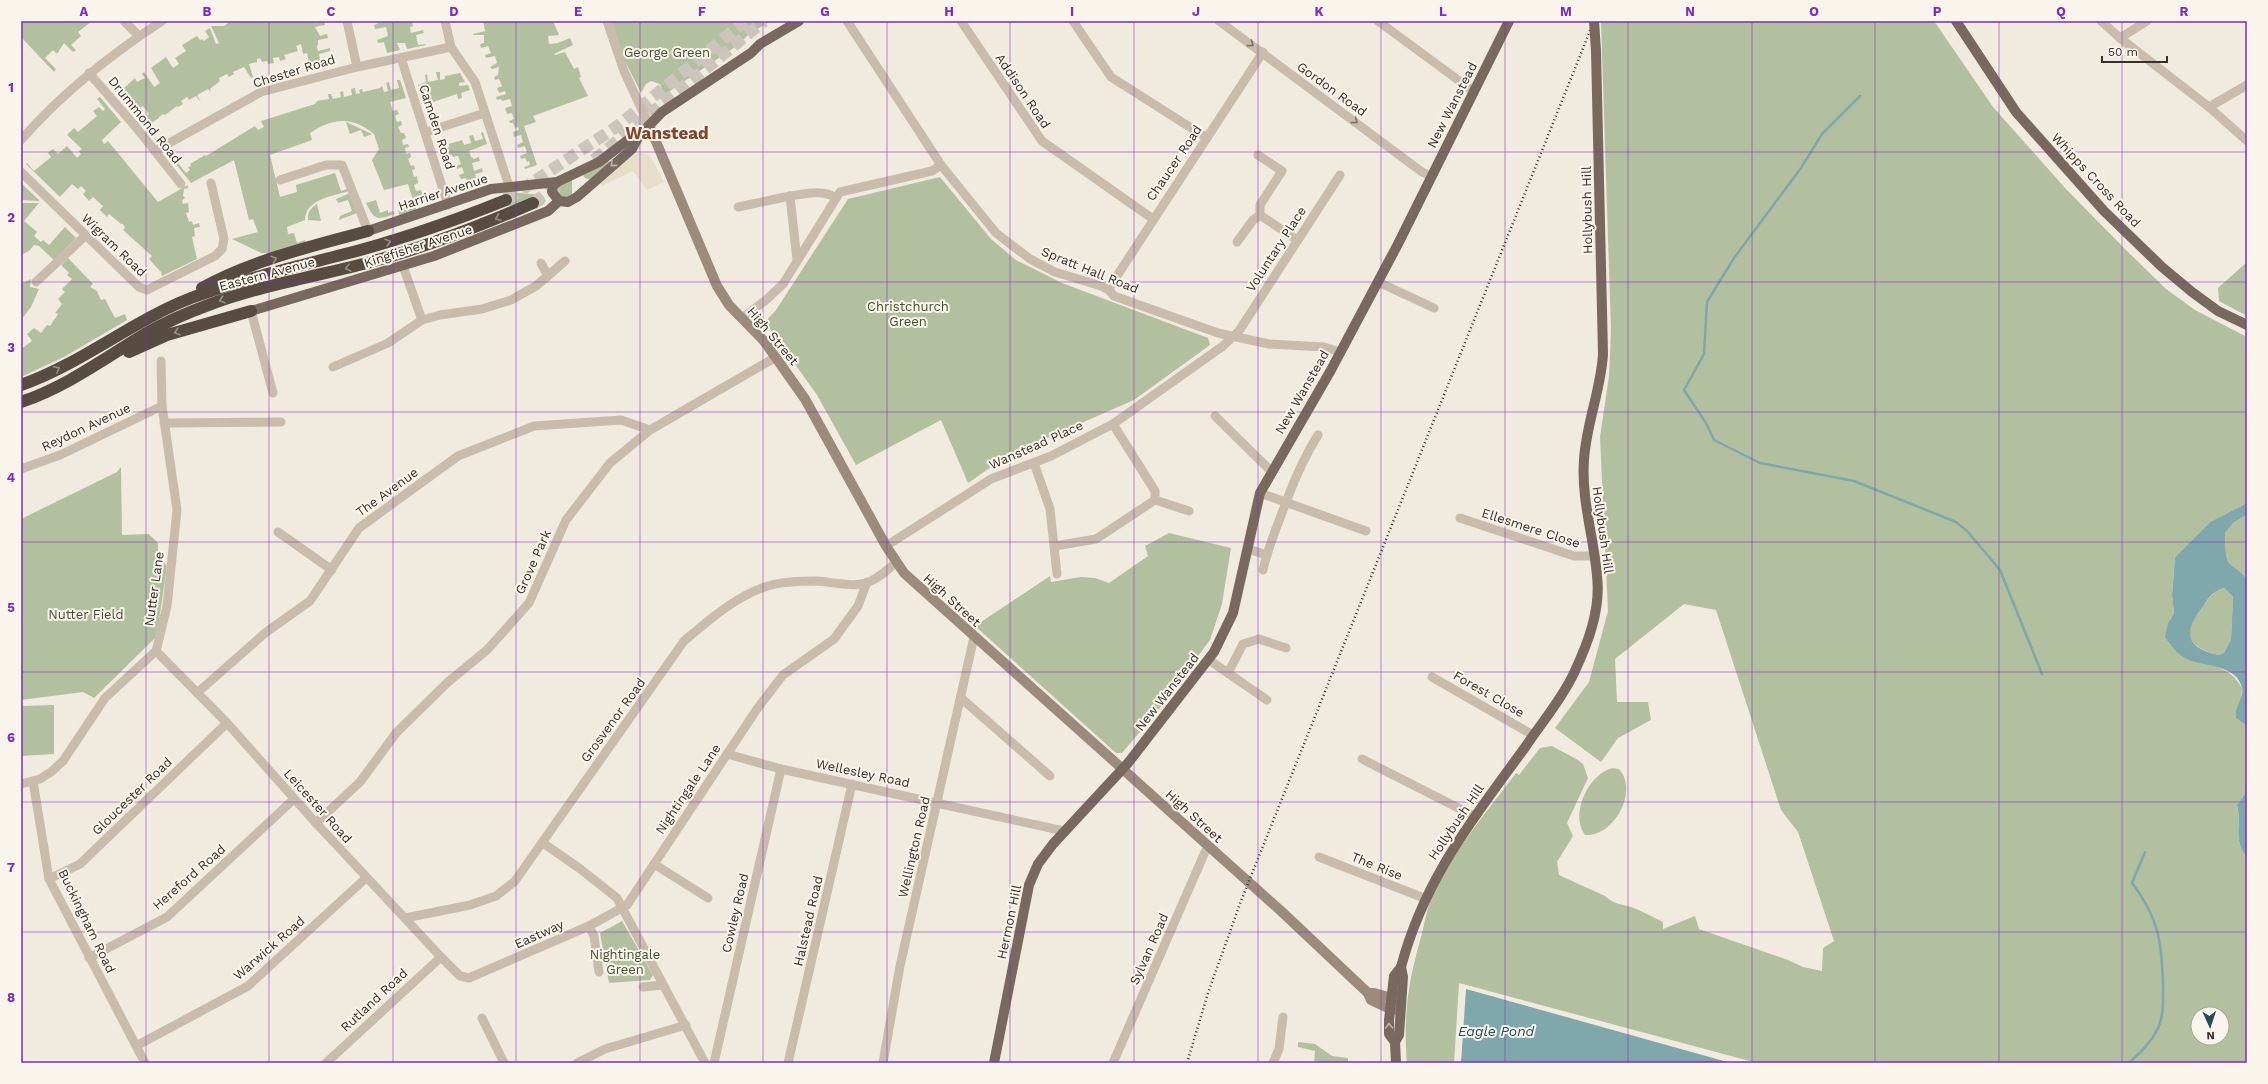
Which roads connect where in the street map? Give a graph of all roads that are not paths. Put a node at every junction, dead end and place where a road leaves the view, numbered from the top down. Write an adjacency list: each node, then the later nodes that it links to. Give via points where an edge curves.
1 (124, 21): 17 (street)
2 (162, 21): 17 (street)
3 (347, 21): 22 (street)
4 (445, 21): 19 (street)
5 (607, 21): 28 (street, via 624,71)
6 (799, 21): 28 (main road, via 760,44 751,53 662,112)
7 (847, 21): 36 (street, Spratt Hall Road)
8 (961, 21): 57 (street, Addison Road, via 1042,141)
9 (1073, 21): 31 (street, via 1111,77)
10 (1220, 21): 20 (street, Gordon Road, one-way to 20)
11 (1378, 21): 25 (street)
12 (1509, 21): 25 (main road, New Wanstead)
13 (1594, 21): 106 (main road, Hollybush Hill, bridge, via 1603,358 1586,443 1583,484)
14 (1956, 21): 75 (main road, Whipps Cross Road, via 2016,112 2104,211 2192,292 2218,311)
15 (2101, 21): 18 (street)
16 (2147, 21): 18 (street)
17 (139, 36): 23 (street)
18 (2120, 38): 26 (street)
19 (451, 47): 21 (street, Chester Road); 27 (street, via 476,82)
20 (1263, 52): 31 (street, Chaucer Road); 40 (street, Gordon Road, one-way to 40, via 1422,172)
21 (401, 58): 22 (street, Chester Road); 29 (street, Camden Road)
22 (357, 67): 34 (street, Chester Road, via 261,92)
23 (89, 73): 32 (street); 34 (street, Drummond Road)
24 (2247, 84): 26 (street)
25 (1473, 91): 40 (main road, New Wanstead)
26 (2209, 107): 33 (street)
27 (485, 113): 29 (street); 45 (street)
28 (650, 125): 30 (main road); 73 (street, High Street, via 717,286 729,305)
29 (426, 132): 54 (street, Camden Road)
30 (639, 136): 38 (main road, via 628,140 599,162); 47 (main road, Kingfisher Avenue, one-way to 47, via 632,149)
31 (1207, 138): 57 (street, Chaucer Road)
32 (21, 140)
33 (2247, 142)
34 (155, 151): 44 (street, Drummond Road)
35 (1258, 155): 56 (street, via 1282,171 1260,205)
36 (941, 165): 50 (street, via 932,171 840,192); 69 (street, Spratt Hall Road, via 996,233 1015,249 1055,272)
37 (21, 172): 59 (street, Wigram Road)
38 (576, 174): 42 (main road); 47 (main road, via 582,180)
39 (1340, 175): 60 (street, Voluntary Place)
40 (1431, 176): 68 (main road, New Wanstead)
41 (280, 180): 58 (street, via 326,165 342,165)
42 (557, 182): 46 (main road, Harrier Avenue); 48 (main road)
43 (211, 183): 59 (street, Wigram Road, via 222,228 222,249 209,259 147,290 139,287)
44 (181, 184)
45 (509, 186): 46 (main road, Harrier Avenue); 54 (main road, Harrier Avenue, via 491,189)
46 (528, 186): 48 (main road, Harrier Avenue)
47 (583, 190): 52 (main road, Kingfisher Avenue, via 577,198)
48 (552, 192): 52 (main road)
49 (790, 196): 50 (street, via 820,193 831,194); 55 (street); 62 (street)
50 (836, 198): 62 (street)
51 (506, 200): 72 (highway, Eastern Avenue, one-way to 51, via 222,287 402,238)
52 (559, 201): 65 (main road, Kingfisher Avenue, via 548,211)
53 (533, 202): 81 (highway, Eastern Avenue, one-way to 81, via 474,228 390,256 212,303 153,330)
54 (448, 204): 58 (main road, Harrier Avenue)
55 (738, 207)
56 (1260, 216): 60 (street); 61 (street, via 1253,220)
57 (1153, 219): 69 (street, Chaucer Road)
58 (368, 231): 72 (highway, one-way to 58, via 220,278)
59 (85, 236): 67 (street)
60 (1297, 240): 76 (street, Voluntary Place)
61 (1237, 242)
62 (797, 260): 73 (street, via 783,284)
63 (564, 262): 66 (street)
64 (541, 263): 66 (street)
65 (403, 266): 71 (main road, Kingfisher Avenue); 74 (street)
66 (548, 276): 74 (street, via 512,300 482,309)
67 (36, 282)
68 (1378, 282): 70 (street); 77 (main road, New Wanstead)
69 (1109, 290): 76 (street, Spratt Hall Road, via 1114,296 1218,334)
70 (1434, 308)
71 (251, 311): 81 (highway, one-way to 81, via 167,335); 83 (street)
72 (151, 316): 82 (highway, Eastern Avenue, one-way to 72, via 57,370)
73 (742, 318): 78 (street, High Street)
74 (422, 320): 80 (street, via 388,343)
75 (2247, 325)
76 (1233, 336): 77 (street, Spratt Hall Road, via 1269,344 1324,347); 89 (street, Wanstead Place)
77 (1340, 352): 94 (main road, New Wanstead)
78 (776, 357): 90 (street, Grove Park); 102 (street, High Street, via 805,399)
79 (161, 361): 85 (street, Nutter Lane)
80 (333, 367)
81 (80, 374): 84 (highway, Eastern Avenue, via 51,390)
82 (21, 385)
83 (273, 393)
84 (21, 402)
85 (162, 406): 88 (street, Nutter Lane); 93 (street, Reydon Avenue, via 60,455)
86 (1215, 416): 94 (street)
87 (281, 422): 88 (street)
88 (164, 423): 114 (street, Nutter Lane, via 177,510 167,606)
89 (1113, 424): 92 (street, Wanstead Place); 96 (street, via 1155,491)
90 (650, 430): 108 (street, The Avenue, via 621,420 534,426 458,456 359,528); 134 (street, Grove Park, via 610,463 566,520 529,603 487,650 448,682 396,733 360,782)
91 (1318, 435): 97 (street, via 1303,459)
92 (1034, 463): 102 (street, Wanstead Place, via 991,479); 103 (street, via 1050,509)
93 (21, 469)
94 (1272, 472): 95 (main road, New Wanstead)
95 (1260, 493): 97 (street); 104 (main road, New Wanstead)
96 (1155, 500): 98 (street); 103 (street, via 1096,539)
97 (1286, 502): 100 (street); 105 (street)
98 (1189, 511)
99 (1460, 518): 106 (street, Ellesmere Close, via 1574,556)
100 (1366, 531)
101 (278, 532): 108 (street)
102 (886, 546): 107 (street, High Street)
103 (1055, 546): 110 (street)
104 (1248, 549): 105 (street); 115 (main road, New Wanstead, via 1233,613)
105 (1266, 555): 109 (street)
106 (1595, 556): 122 (main road, Hollybush Hill, via 1598,578 1597,603 1592,629 1574,675)
107 (896, 562): 111 (street, via 883,575); 112 (street, High Street, via 904,573)
108 (332, 570): 118 (street, The Avenue, via 310,601 265,633)
109 (1263, 570)
110 (1056, 574)
111 (867, 582): 123 (street, Nightingale Lane, via 858,606 837,636 779,680); 136 (street, Grosvenor Road, via 851,584 816,581 768,586 736,602 707,622 684,641)
112 (974, 638): 119 (street, Wellington Road); 126 (street, High Street)
113 (1286, 648): 116 (street, via 1259,638 1243,644)
114 (156, 650): 118 (street, Leicester Road); 128 (street, via 105,698 63,761 51,772)
115 (1209, 660): 116 (street); 126 (main road, New Wanstead)
116 (1228, 673): 120 (street)
117 (1432, 676): 122 (street, Forest Close)
118 (197, 693): 121 (street, Leicester Road)
119 (961, 698): 127 (street); 132 (street, Wellington Road)
120 (1267, 700)
121 (227, 724): 131 (street, Leicester Road); 141 (street, Gloucester Road, via 80,864)
122 (1533, 735): 133 (main road, Hollybush Hill)
123 (727, 754): 125 (street, Wellesley Road); 139 (street, Nightingale Lane)
124 (1362, 759): 133 (street)
125 (780, 769): 130 (street, Wellesley Road); 163 (street, Cowley Road)
126 (1122, 770): 135 (main road, Hermon Hill); 137 (street, High Street)
127 (1050, 776)
128 (33, 781): 129 (street); 141 (street, Buckingham Road)
129 (21, 784)
130 (852, 784): 132 (street, Wellesley Road); 164 (street, Halstead Road)
131 (294, 799): 134 (street, Leicester Road); 148 (street, Hereford Road, via 167,917)
132 (938, 803): 135 (street, Wellesley Road); 165 (street, Wellington Road, via 900,966)
133 (1474, 816): 143 (main road, Hollybush Hill)
134 (316, 823): 140 (street, Leicester Road)
135 (1064, 831): 166 (main road, Hermon Hill, via 1038,864 1029,885)
136 (543, 843): 144 (street, via 617,898); 145 (street, Grosvenor Road, via 515,881 496,896 470,905)
137 (1209, 847): 153 (street, High Street, via 1368,993 1371,1000); 167 (street, Sylvan Road)
138 (1320, 857): 143 (street, The Rise)
139 (654, 864): 142 (street); 144 (street, Nightingale Lane)
140 (366, 878): 145 (street, Leicester Road); 157 (street, Warwick Road, via 248,986)
141 (49, 879): 148 (street, Buckingham Road)
142 (708, 898)
143 (1424, 898): 153 (main road, Hollybush Hill, via 1401,966 1403,977)
144 (623, 908): 146 (street, Eastway); 151 (street)
145 (405, 918): 147 (street, Leicester Road)
146 (590, 926): 149 (street, via 594,936); 150 (street, Eastway, via 479,974 469,978)
147 (441, 957): 150 (street, Leicester Road); 159 (street, Rutland Road)
148 (89, 958): 157 (street, Buckingham Road)
149 (599, 972)
150 (463, 977)
151 (664, 985): 152 (street); 156 (street)
152 (643, 987)
153 (1395, 1004): 169 (main road, Hollybush Hill, via 1389,1034 1395,1042)
154 (1283, 1017): 168 (street, via 1279,1049)
155 (482, 1018): 160 (street)
156 (686, 1025): 161 (street, via 605,1049); 162 (street)
157 (136, 1046): 158 (street, Buckingham Road)
158 (145, 1063)
159 (326, 1063)
160 (504, 1063)
161 (577, 1063)
162 (705, 1063)
163 (714, 1063)
164 (788, 1063)
165 (883, 1063)
166 (994, 1063)
167 (1113, 1063)
168 (1273, 1063)
169 (1396, 1063)

